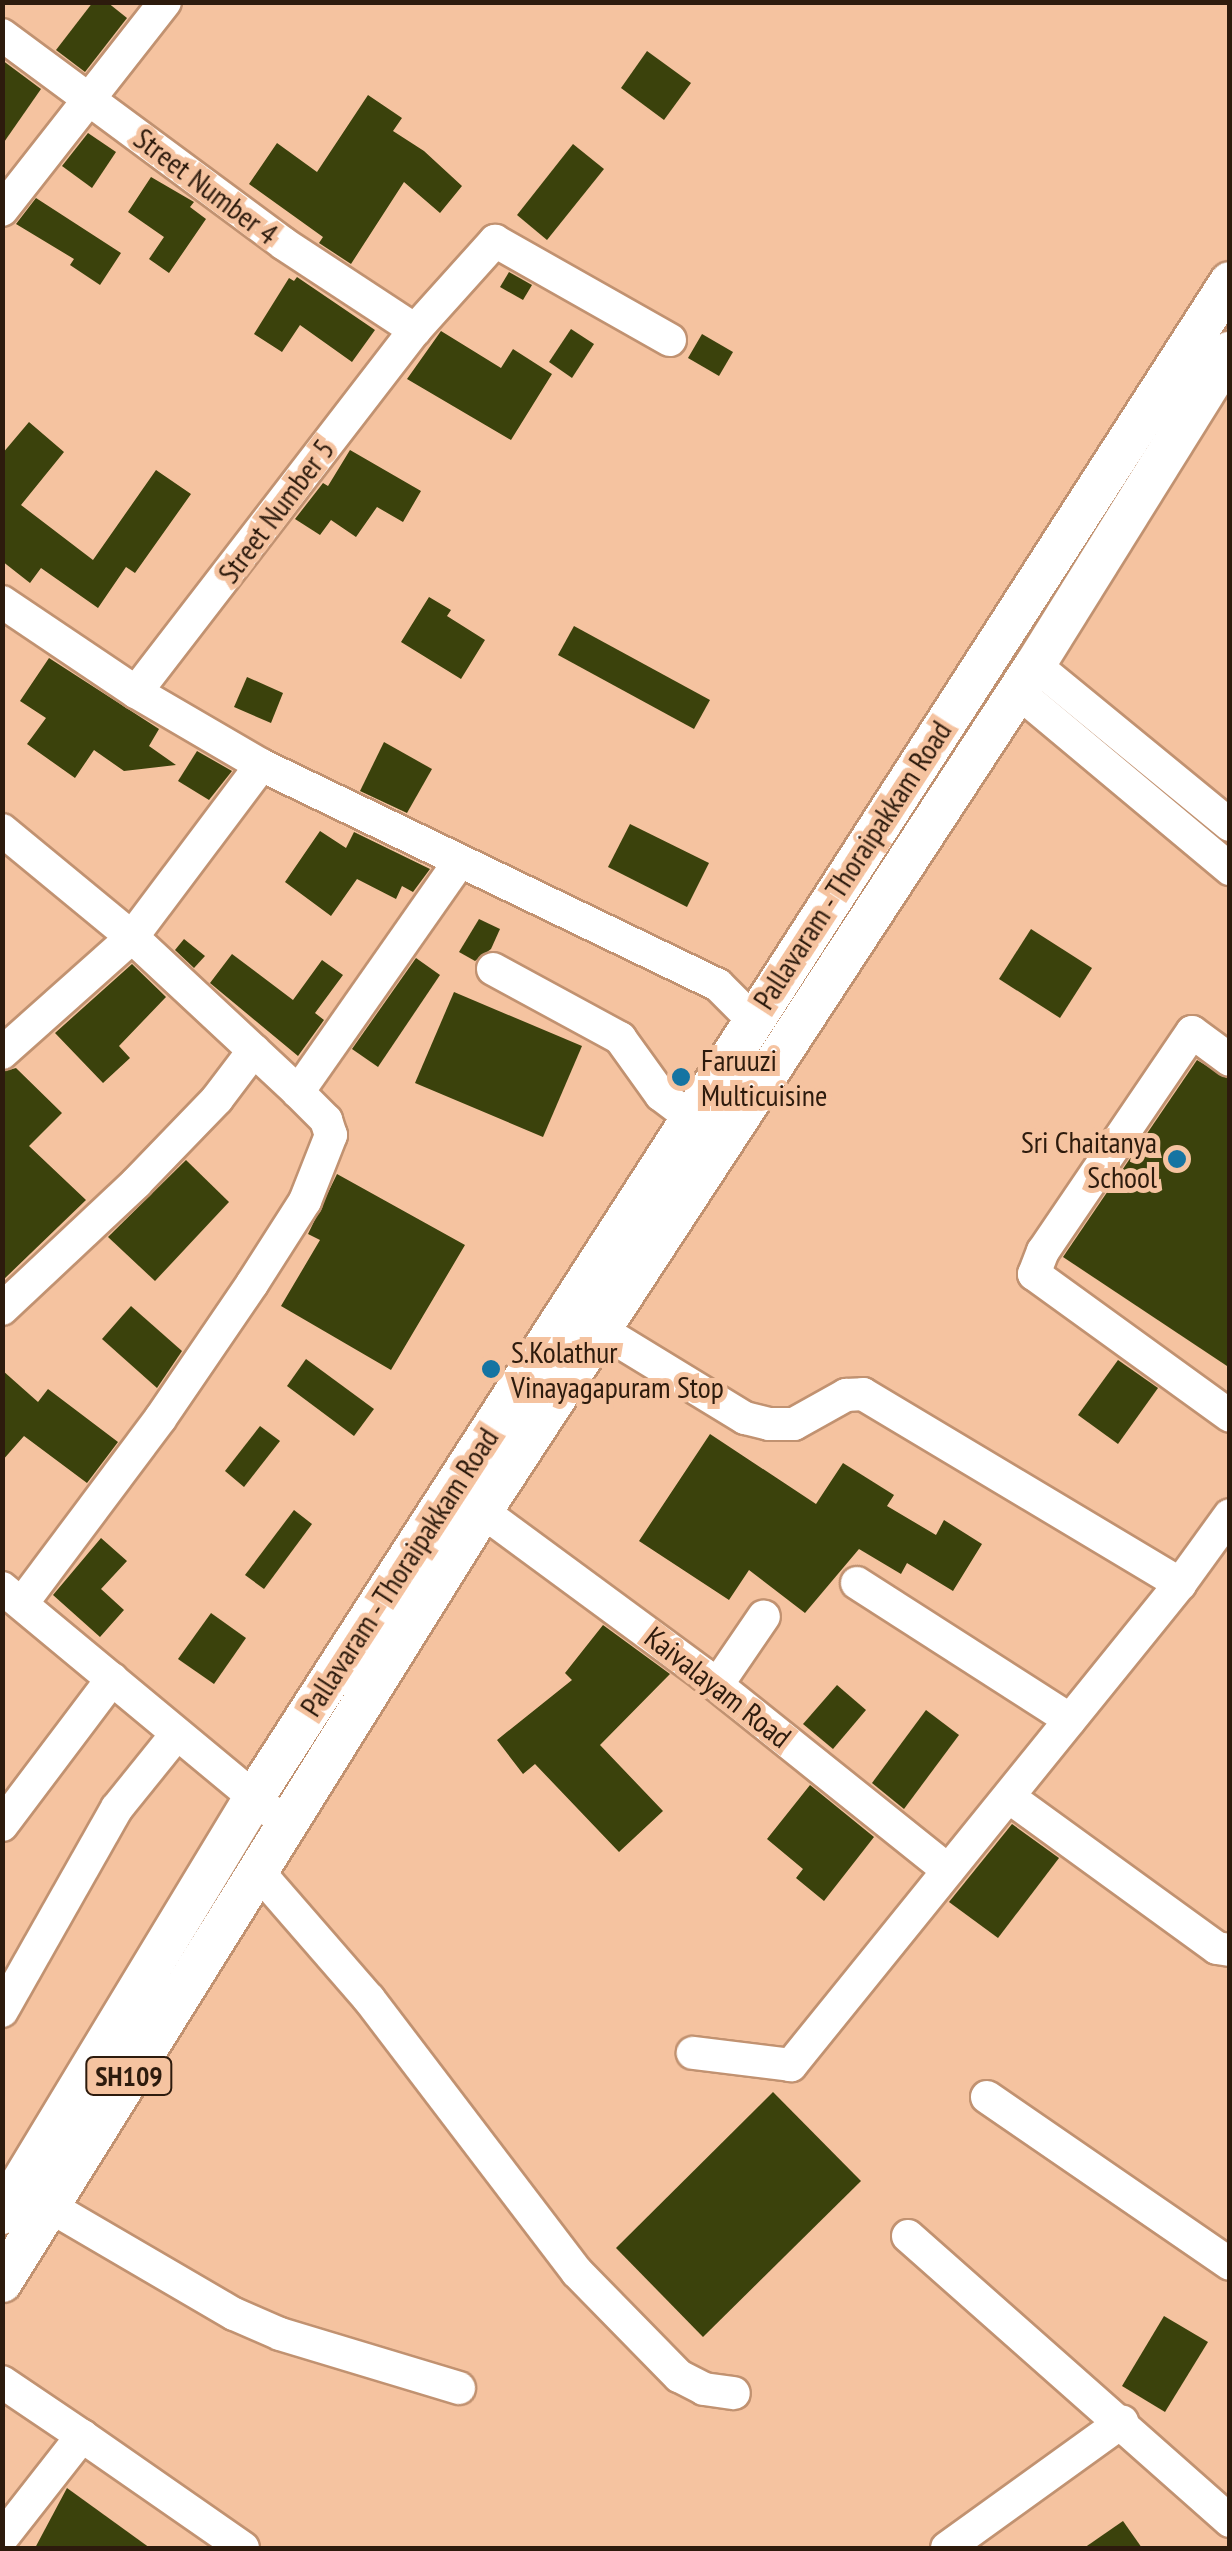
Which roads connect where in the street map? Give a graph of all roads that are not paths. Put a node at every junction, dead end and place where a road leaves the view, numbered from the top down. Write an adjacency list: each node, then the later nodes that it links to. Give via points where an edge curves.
1 (165, 2): 3 (street)
2 (2, 35): 3 (street, Street Number 4)
3 (88, 98): 4 (street); 6 (street, Street Number 4, via 284,244)
4 (2, 210)
5 (1230, 282): 19 (main road, Pallavaram - Thoraipakkam Road / SH109)
6 (415, 330): 7 (street, Street Number 5, via 494,241); 11 (street, Street Number 5)
7 (670, 340)
8 (1230, 352): 10 (main road, Pallavaram - Thoraipakkam Road / SH109)
9 (2, 602): 11 (street)
10 (1026, 678): 13 (street); 16 (street); 23 (main road, Pallavaram - Thoraipakkam Road / SH109)
11 (136, 692): 12 (street)
12 (262, 765): 15 (street); 17 (street)
13 (1230, 825)
14 (2, 830): 17 (street)
15 (460, 862): 19 (street, via 718,985); 24 (street)
16 (1230, 868)
17 (132, 937): 20 (street); 21 (street)
18 (493, 969): 25 (street, via 620,1038 661,1095)
19 (753, 1020): 23 (main road, Pallavaram - Thoraipakkam Road / SH109)
20 (254, 1050): 24 (street); 26 (street, via 217,1100 136,1184)
21 (2, 1054)
22 (1230, 1060): 28 (street, via 1192,1032 1043,1250 1034,1274)
23 (740, 1075): 25 (main road, Pallavaram - Thoraipakkam Road / SH109); 27 (main road, Pallavaram - Thoraipakkam Road / SH109)
24 (298, 1092): 33 (street, via 332,1135 306,1201 160,1419)
25 (690, 1118): 40 (main road, Pallavaram - Thoraipakkam Road / SH109)
26 (2, 1310)
27 (598, 1329): 29 (main road, Pallavaram - Thoraipakkam Road / SH109); 32 (street, via 746,1418 769,1424 794,1424 846,1395 863,1394)
28 (1230, 1416)
29 (482, 1512): 36 (street, Kaivalayam Road); 41 (main road, Pallavaram - Thoraipakkam Road / SH109)
30 (1230, 1515): 32 (street)
31 (857, 1584): 37 (street)
32 (1180, 1584): 37 (street)
33 (10, 1598): 35 (street)
34 (764, 1616): 36 (street)
35 (112, 1680): 38 (street); 42 (street)
36 (717, 1685): 44 (street, Kaivalayam Road)
37 (1070, 1720): 39 (street)
38 (176, 1735): 40 (street); 46 (street, via 116,1808)
39 (1010, 1798): 44 (street); 45 (street, via 1217,1948)
40 (253, 1800): 41 (street); 50 (main road, Pallavaram - Thoraipakkam Road / SH109)
41 (286, 1822): 43 (main road, Pallavaram - Thoraipakkam Road / SH109)
42 (2, 1825)
43 (256, 1869): 49 (main road, Pallavaram - Thoraipakkam Road / SH109); 56 (street, via 369,1998 577,2272 679,2376)
44 (948, 1870): 47 (street, via 791,2065)
45 (1230, 1950)
46 (2, 2010)
47 (694, 2053)
48 (987, 2098): 52 (street)
49 (50, 2206): 53 (main road, Pallavaram - Thoraipakkam Road / SH109); 55 (street, via 234,2314)
50 (2, 2214)
51 (908, 2236): 57 (street)
52 (1230, 2264)
53 (2, 2282)
54 (2, 2382): 58 (street)
55 (459, 2388)
56 (734, 2394)
57 (1122, 2422): 59 (street); 62 (street)
58 (82, 2436): 60 (street); 61 (street)
59 (1230, 2522)
60 (2, 2538)
61 (244, 2548)
62 (946, 2548)

